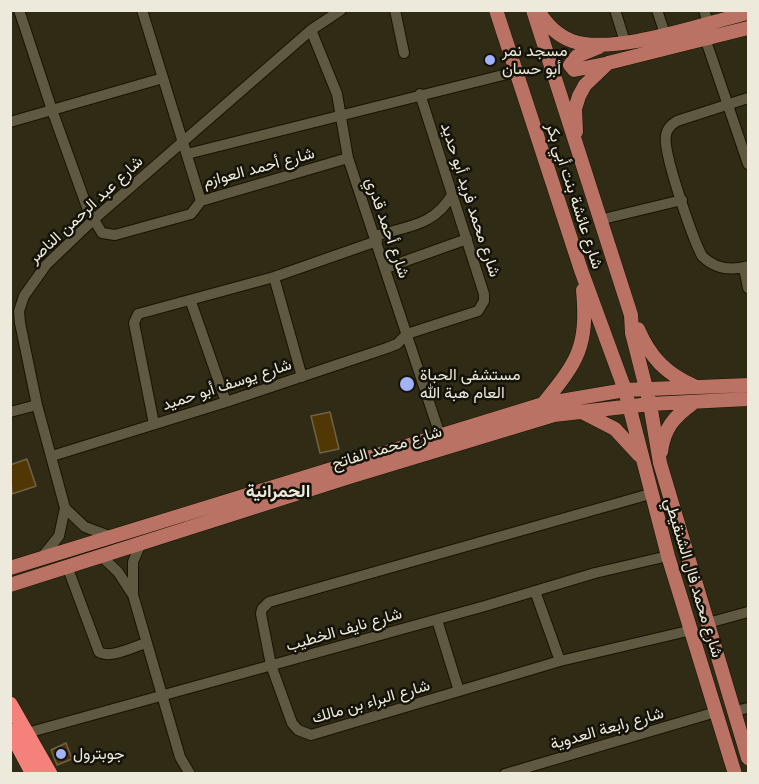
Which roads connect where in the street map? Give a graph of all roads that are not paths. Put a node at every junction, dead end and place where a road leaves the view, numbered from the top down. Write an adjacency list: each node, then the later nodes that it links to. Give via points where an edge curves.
1 (19, 10): 25 (street)
2 (142, 10): 21 (street, شارع أحمد العوازم)
3 (341, 10): 13 (street, شارع عبد الرحمن الناصر)
4 (395, 10): 18 (street)
5 (496, 10): 20 (main road, شارع عائشة بنت أبي بكر)
6 (533, 10): 29 (main road, شارع عائشة بنت أبي بكر)
7 (538, 10): 17 (main road, via 547,25 571,41)
8 (615, 10): 16 (street)
9 (657, 10): 14 (street)
10 (748, 12): 11 (main road)
11 (706, 16): 14 (main road)
12 (748, 28): 15 (main road)
13 (311, 30): 26 (street, شارع أحمد قدري); 28 (street, شارع عبد الرحمن الناصر)
14 (665, 34): 16 (main road)
15 (705, 38): 19 (main road); 24 (street)
16 (625, 42): 17 (main road)
17 (601, 46): 19 (main road, via 577,57 571,68 580,71)
18 (404, 53)
19 (608, 63): 29 (main road, via 579,96 575,109)
20 (515, 72): 22 (street); 42 (main road, شارع عائشة بنت أبي بكر)
21 (163, 78): 25 (street); 28 (street, شارع أحمد العوازم)
22 (420, 94): 26 (street); 33 (street, شارع محمد فريد أبو حديد)
23 (748, 98): 24 (street)
24 (727, 106): 32 (street); 34 (street, via 678,121 668,129 665,141)
25 (52, 110): 27 (street); 36 (street)
26 (342, 115): 30 (street); 31 (street, شارع أحمد قدري)
27 (10, 122)
28 (183, 142): 30 (street, شارع أحمد العوازم); 36 (street, شارع عبد الرحمن الناصر)
29 (576, 146): 37 (main road, شارع عائشة بنت أبي بكر)
30 (187, 154): 35 (street, شارع أحمد العوازم)
31 (348, 158): 35 (street, شارع أحمد العوازم); 38 (street, شارع أحمد قدري)
32 (748, 164)
33 (453, 193): 38 (street, via 428,221); 39 (street, شارع محمد فريد أبو حديد)
34 (682, 200): 37 (street); 40 (street, via 702,256 716,267)
35 (201, 201): 36 (street, via 191,214 115,235 102,233)
36 (93, 220): 46 (street, شارع عبد الرحمن الناصر, via 37,275)
37 (599, 220): 47 (main road, شارع عائشة بنت أبي بكر)
38 (376, 238): 41 (street, شارع أحمد قدري); 43 (street)
39 (467, 239): 41 (street); 49 (street, شارع محمد فريد أبو حديد, via 484,294 482,306 478,311)
40 (746, 267): 44 (street)
41 (386, 268): 49 (street, شارع أحمد قدري)
42 (581, 270): 50 (main road, شارع عائشة بنت أبي بكر); 59 (main road, via 585,318 582,342 571,370)
43 (274, 277): 45 (street); 51 (street)
44 (748, 288)
45 (191, 302): 57 (street); 65 (street, via 135,318)
46 (15, 313): 61 (street, شارع عبد الرحمن الناصر)
47 (631, 315): 48 (main road, شارع عائشة بنت أبي بكر); 54 (main road, via 647,349 660,365 675,378)
48 (632, 333): 50 (main road, via 622,345); 53 (main road, شارع عائشة بنت أبي بكر)
49 (406, 334): 51 (street, شارع يوسف أبو حميد, via 397,344); 66 (street, شارع أحمد قدري)
50 (607, 340): 55 (main road, شارع عائشة بنت أبي بكر)
51 (302, 377): 57 (street, شارع يوسف أبو حميد)
52 (748, 385): 54 (main road, شارع محمد الفاتح)
53 (646, 388): 54 (main road, شارع محمد الفاتح); 55 (main road, شارع محمد الفاتح); 60 (main road, شارع محمد فال الشنقيطي)
54 (699, 388)
55 (625, 390): 59 (main road, شارع محمد الفاتح); 62 (main road, شارع محمد فال الشنقيطي)
56 (748, 399): 58 (main road, شارع محمد الفاتح)
57 (226, 402): 65 (street, شارع يوسف أبو حميد)
58 (693, 402): 60 (main road, شارع محمد الفاتح); 69 (main road, via 669,424)
59 (543, 404): 66 (main road, شارع محمد الفاتح)
60 (650, 404): 62 (main road, شارع محمد الفاتح); 69 (main road, شارع محمد فال الشنقيطي)
61 (38, 405): 63 (street); 67 (street, شارع عبد الرحمن الناصر)
62 (630, 406): 64 (main road, شارع محمد الفاتح); 68 (main road, شارع محمد فال الشنقيطي)
63 (10, 412)
64 (582, 412): 68 (main road, via 615,429); 73 (main road, شارع محمد الفاتح, via 554,415)
65 (154, 424): 67 (street, شارع يوسف أبو حميد)
66 (440, 435): 72 (main road, شارع محمد الفاتح)
67 (52, 456): 71 (street, شارع عبد الرحمن الناصر)
68 (642, 459): 70 (main road, شارع محمد فال الشنقيطي)
69 (660, 463): 84 (main road, شارع محمد فال الشنقيطي)
70 (650, 494): 75 (main road, شارع محمد فال الشنقيطي); 88 (street, شارع البراء بن مالك, via 269,602 261,615)
71 (64, 508): 72 (street, via 86,527); 76 (street, شارع عبد الرحمن الناصر, via 58,536)
72 (112, 537): 76 (main road, شارع محمد الفاتح)
73 (142, 541): 74 (main road, شارع محمد الفاتح); 81 (street, via 131,573)
74 (100, 555): 77 (main road, شارع محمد الفاتح); 81 (street, via 118,572)
75 (668, 556): 80 (street, شارع نايف الخطيب); 85 (main road, شارع محمد فال الشنقيطي)
76 (42, 557): 78 (main road, شارع محمد الفاتح)
77 (67, 566): 79 (main road, شارع محمد الفاتح); 86 (street, via 99,652 117,653)
78 (10, 568)
79 (10, 585)
80 (536, 591): 83 (street, شارع نايف الخطيب); 87 (street)
81 (133, 595): 86 (street)
82 (748, 612): 84 (street)
83 (436, 620): 88 (street, شارع نايف الخطيب); 89 (street)
84 (708, 623): 92 (main road, شارع محمد فال الشنقيطي)
85 (692, 630): 87 (street, شارع البراء بن مالك); 93 (main road, شارع محمد فال الشنقيطي)
86 (146, 643): 90 (street)
87 (560, 661): 89 (street, شارع البراء بن مالك)
88 (271, 665): 89 (street, شارع البراء بن مالك, via 292,723 310,735); 90 (street, شارع نايف الخطيب)
89 (459, 691)
90 (160, 696): 95 (street, شارع نايف الخطيب); 99 (street, via 180,757)
91 (10, 704): 95 (highway)
92 (742, 710): 96 (main road, شارع محمد فال الشنقيطي)
93 (716, 712): 100 (street, شارع رابعة العدوية); 101 (main road, شارع محمد فال الشنقيطي)
94 (10, 731): 97 (highway)
95 (27, 733): 98 (highway)
96 (748, 758)
97 (33, 774)
98 (51, 774)
99 (190, 774)
100 (505, 774)
101 (735, 774)

